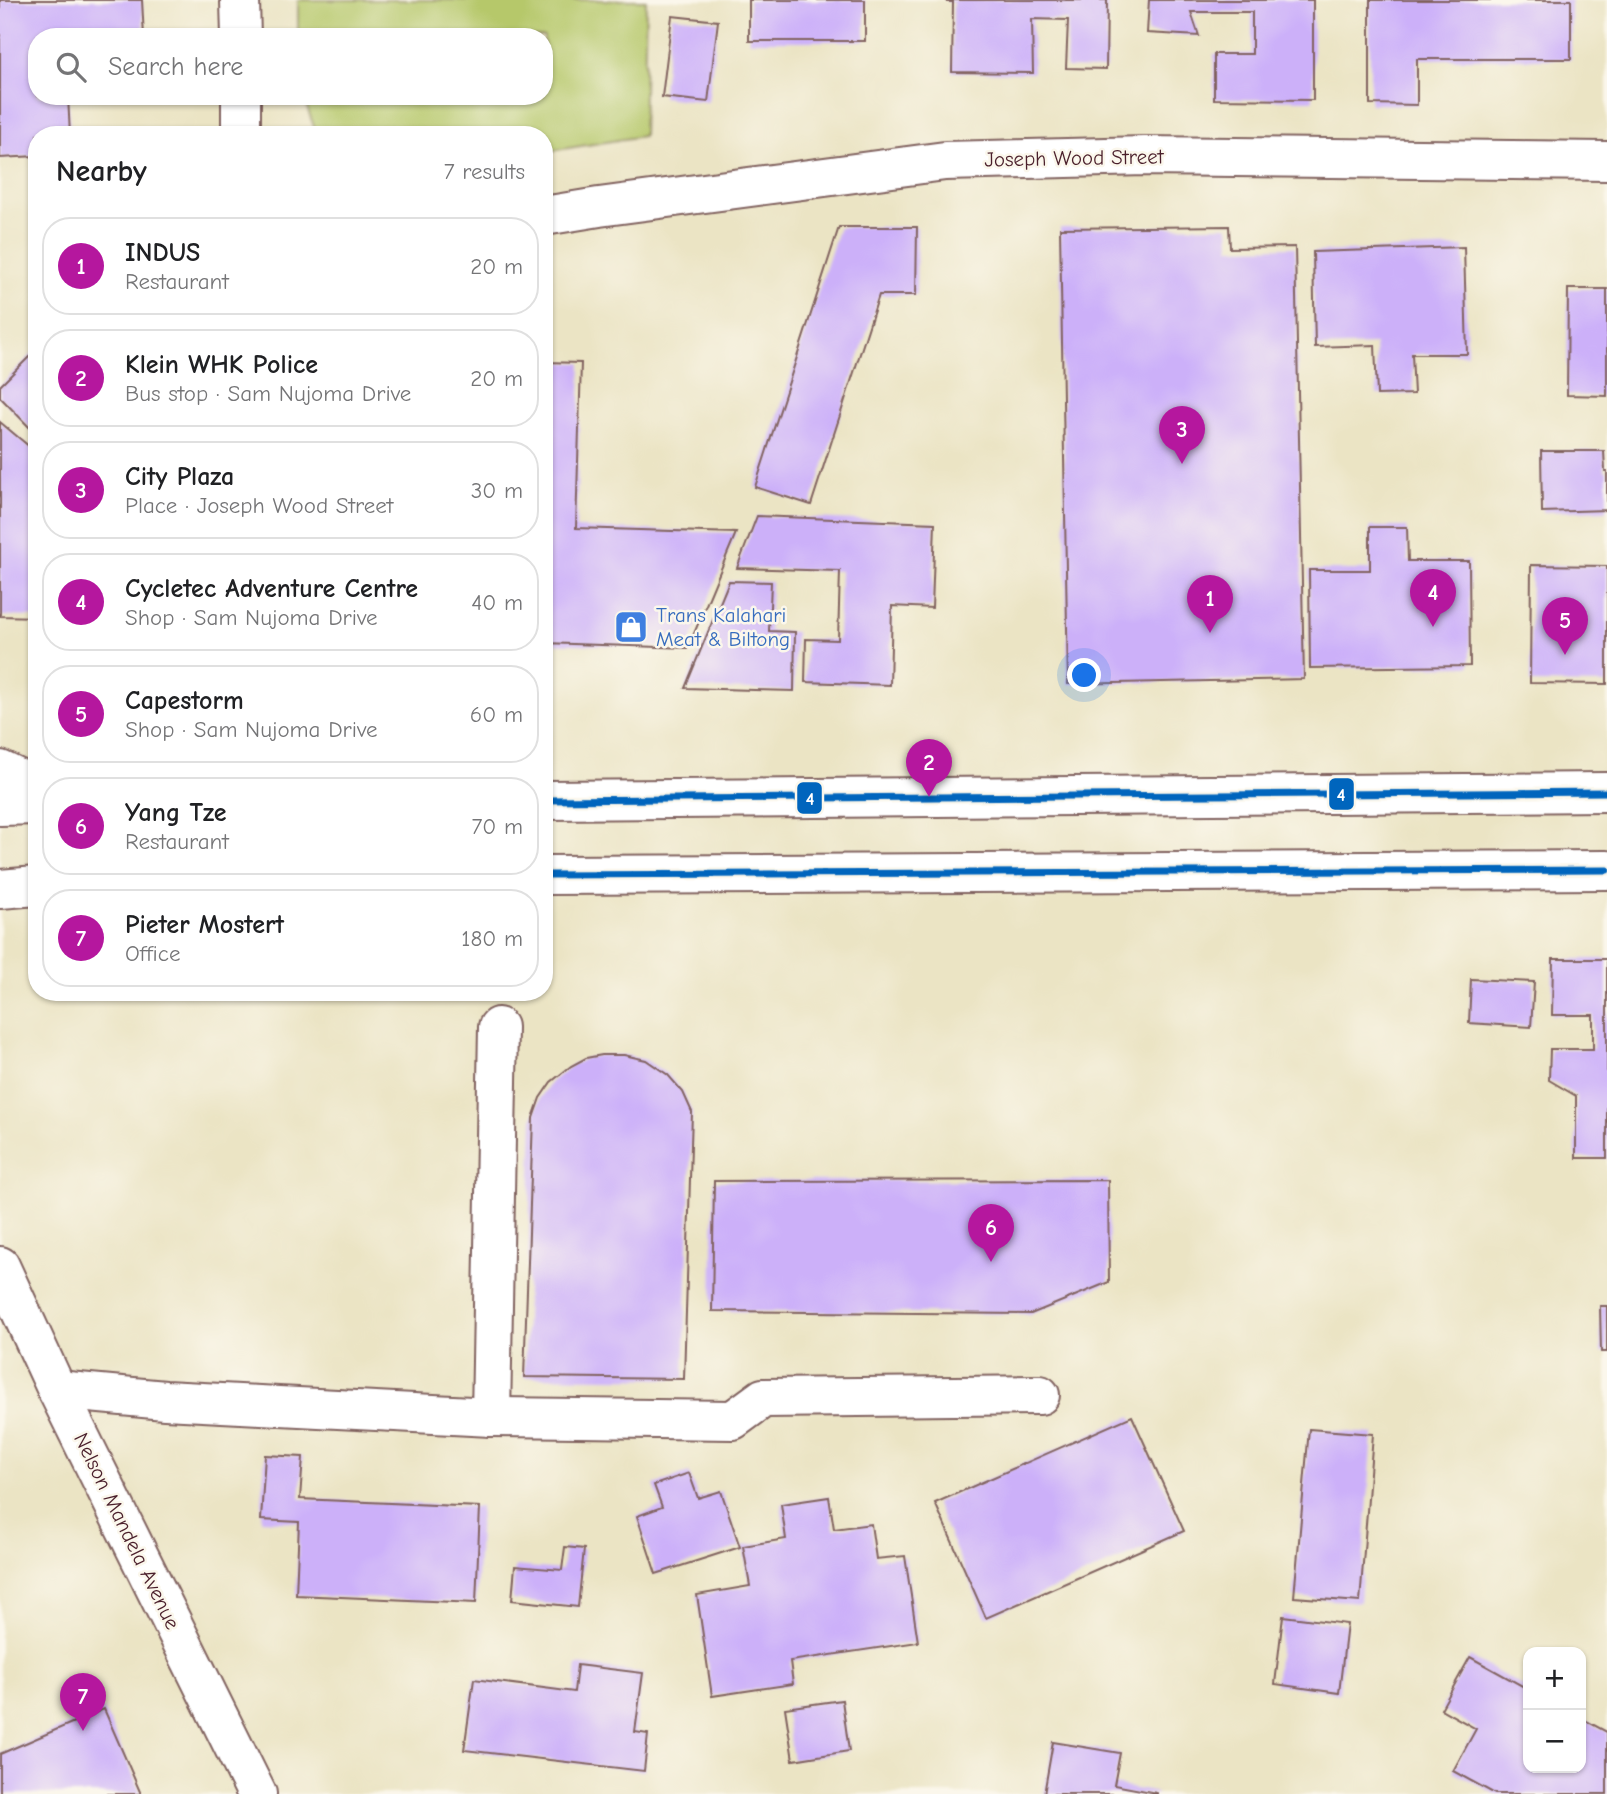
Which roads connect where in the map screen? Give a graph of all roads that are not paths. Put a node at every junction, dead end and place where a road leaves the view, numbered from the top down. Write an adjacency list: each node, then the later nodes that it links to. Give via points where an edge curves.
1 (240, 0): 2 (main road)
2 (241, 28)
3 (241, 105): 4 (main road)
4 (241, 126)
5 (1607, 160): 6 (main road, Joseph Wood Street, via 1145,156 945,161)
6 (553, 214)
7 (0, 771): 8 (main road)
8 (28, 780)
9 (1607, 792): 10 (main road)
10 (553, 800)
11 (28, 805): 12 (main road)
12 (0, 806)
13 (1607, 870): 14 (main road)
14 (553, 875)
15 (28, 887): 16 (main road)
16 (0, 889)
17 (498, 1027): 21 (main road)
18 (0, 1266): 19 (main road, Nelson Mandela Avenue)
19 (57, 1390): 21 (main road); 22 (main road, Nelson Mandela Avenue)
20 (1040, 1395): 21 (main road, via 764,1398 733,1420)
21 (491, 1417)
22 (257, 1794)

